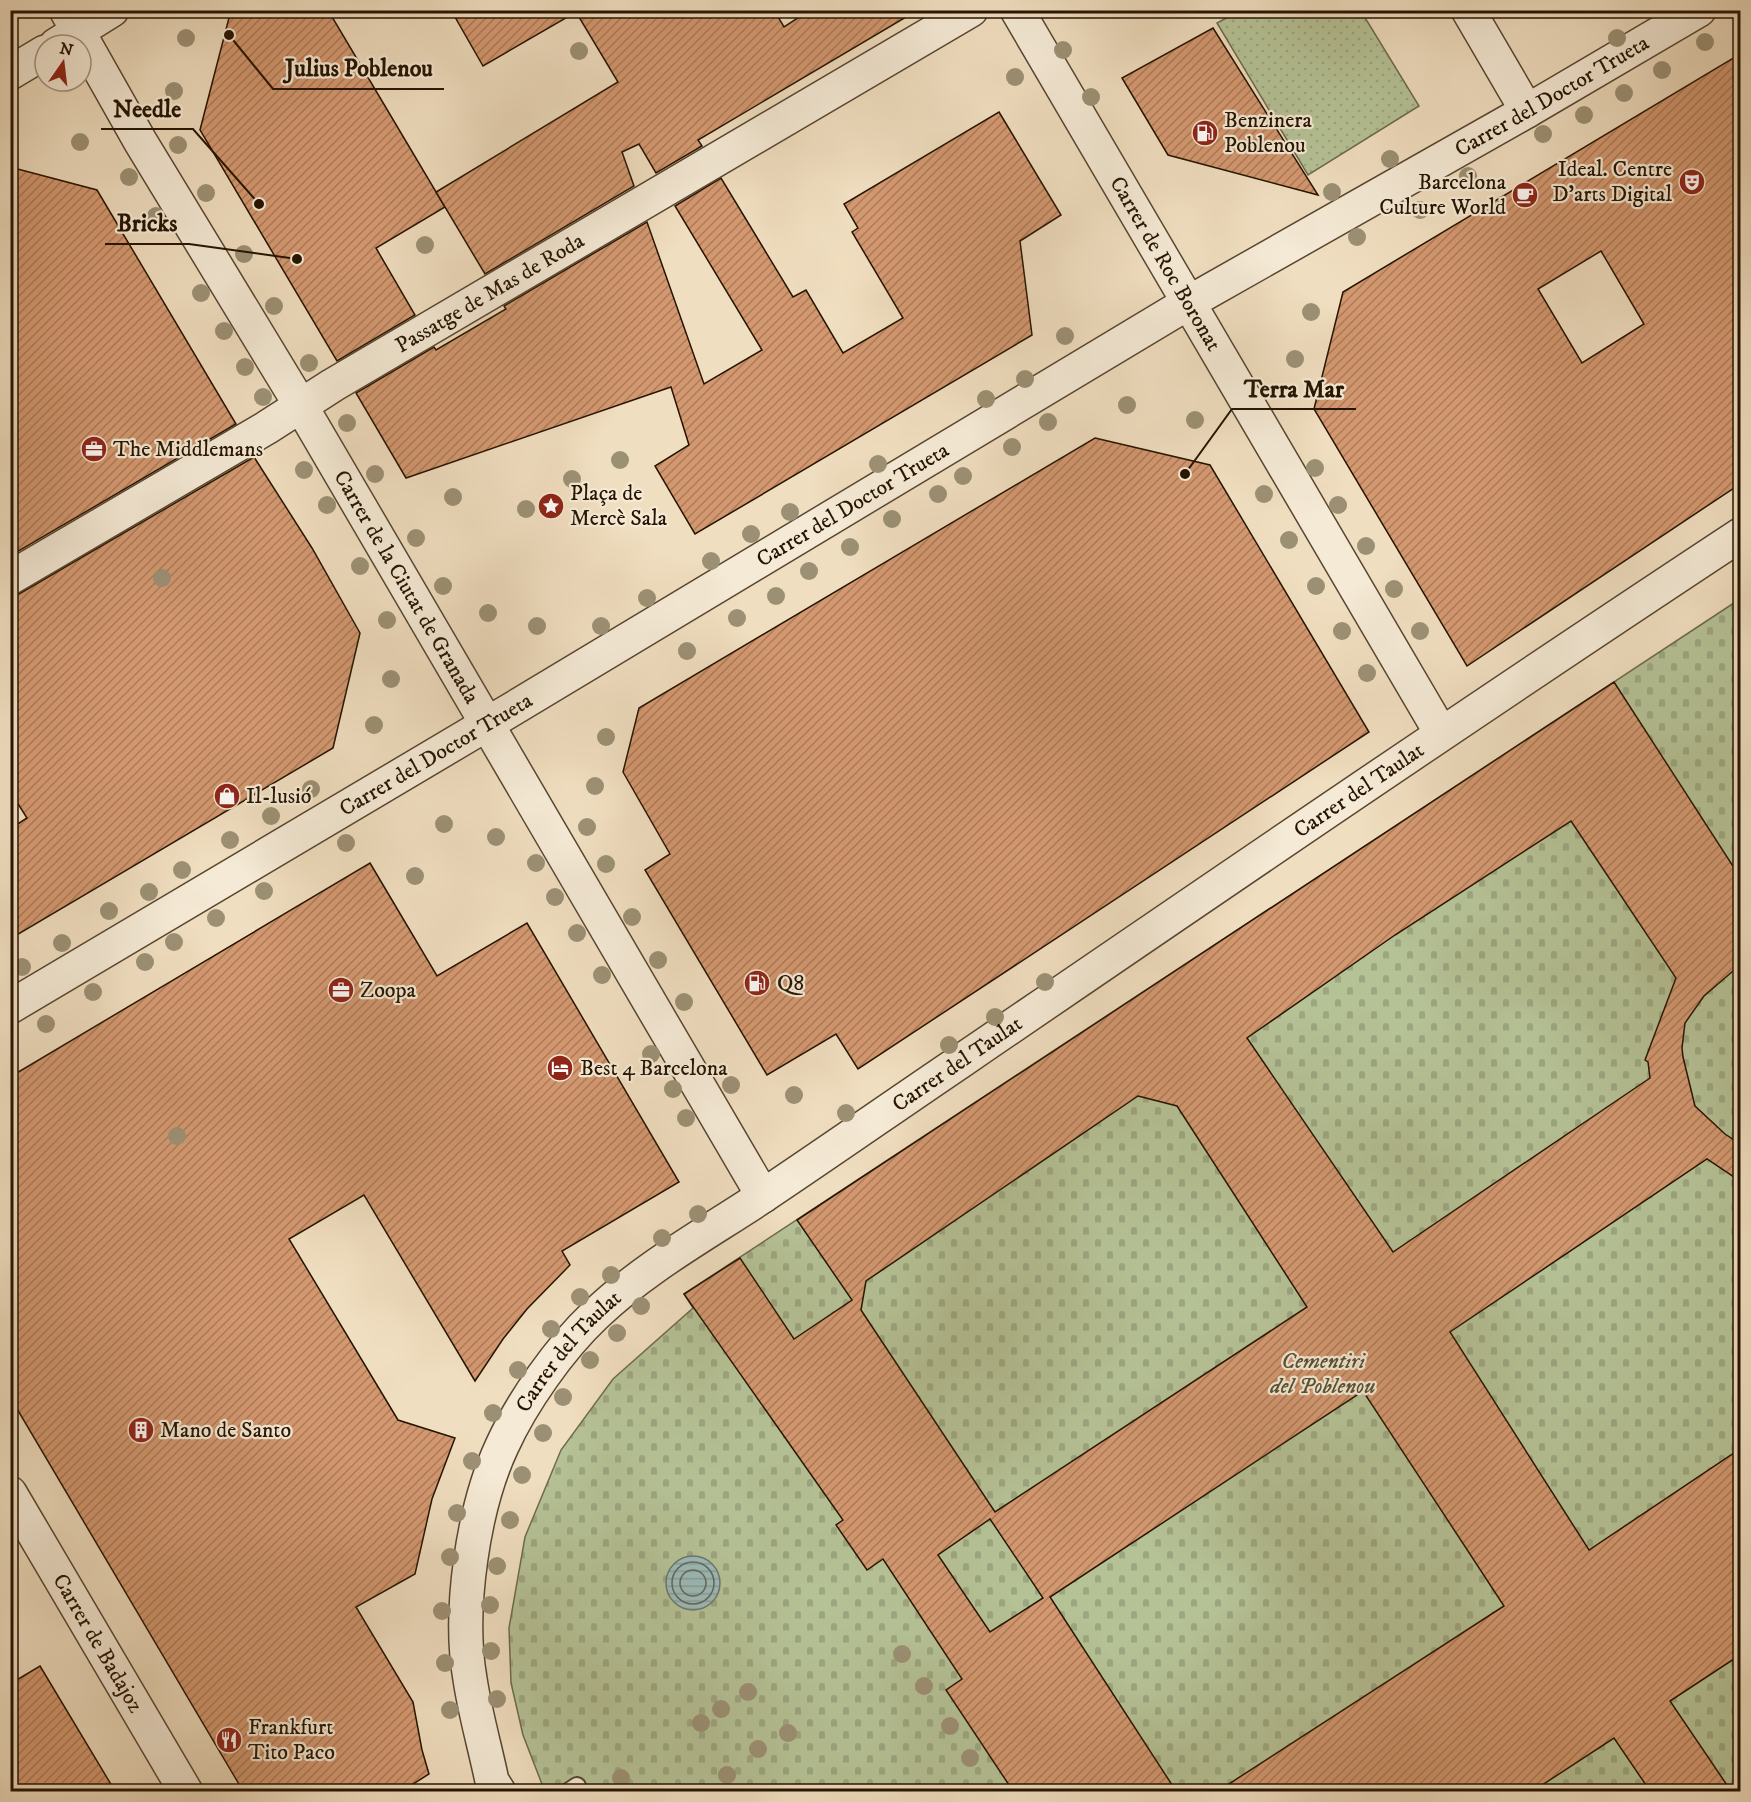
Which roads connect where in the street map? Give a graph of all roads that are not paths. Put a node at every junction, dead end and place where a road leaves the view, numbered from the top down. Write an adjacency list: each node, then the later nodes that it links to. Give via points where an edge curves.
1 (112, 10): 6 (street)
2 (971, 10): 11 (street, Passatge de Mas de Roda)
3 (1017, 10): 10 (street, Carrer de Roc Boronat)
4 (1468, 10): 9 (street)
5 (1699, 10): 9 (street, Carrer del Doctor Trueta)
6 (67, 29): 11 (street, Carrer de la Ciutat de Granada)
7 (33, 59): 8 (street)
8 (10, 72)
9 (1527, 111): 10 (street, Carrer del Doctor Trueta)
10 (1188, 303): 14 (street, Carrer del Doctor Trueta); 15 (street, Carrer de Roc Boronat)
11 (301, 406): 13 (street, Passatge de Mas de Roda); 14 (street, Carrer de la Ciutat de Granada)
12 (1740, 535): 15 (street, Carrer del Taulat)
13 (10, 578)
14 (487, 723): 16 (street, Carrer del Doctor Trueta); 17 (street, Carrer de la Ciutat de Granada)
15 (1441, 733): 17 (street, Carrer del Taulat)
16 (10, 1007)
17 (763, 1196): 19 (street, Carrer del Taulat, via 654,1267 598,1312 537,1386 502,1446 481,1511 466,1610 469,1678)
18 (10, 1493): 20 (street, Carrer de Badajoz)
19 (493, 1788)
20 (186, 1791)

